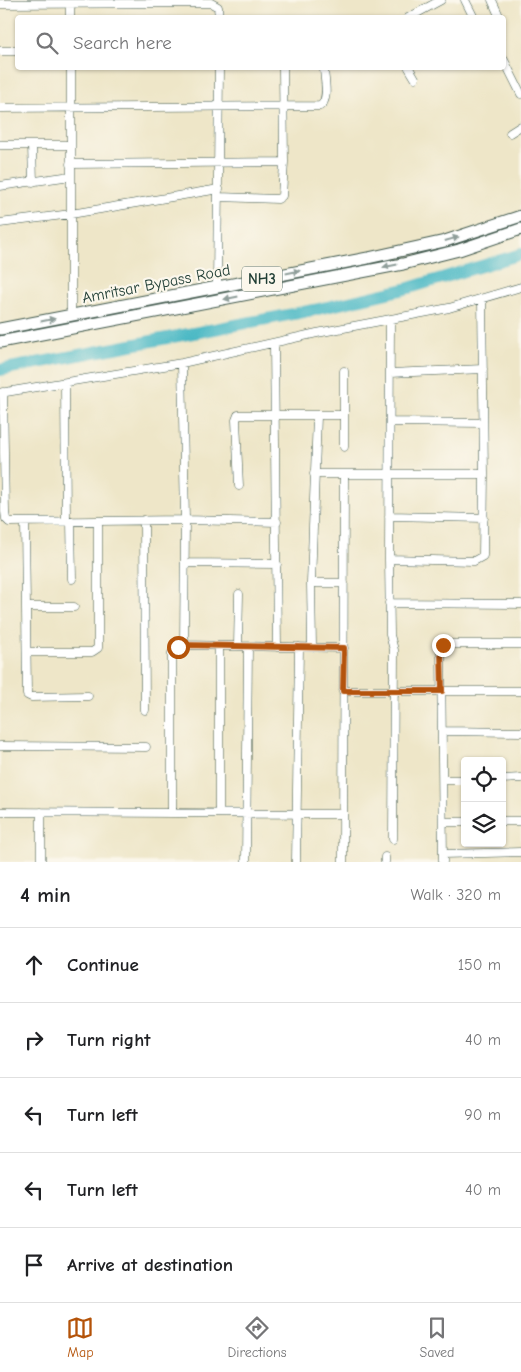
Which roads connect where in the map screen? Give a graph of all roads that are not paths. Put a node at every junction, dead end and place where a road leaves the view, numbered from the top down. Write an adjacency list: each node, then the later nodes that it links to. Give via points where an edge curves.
1 (441, 0): 6 (street)
2 (465, 0): 11 (street)
3 (492, 0): 12 (street)
4 (0, 4): 5 (street)
5 (70, 4): 7 (street); 8 (street, via 211,3 218,7)
6 (423, 10): 9 (street); 10 (street)
7 (70, 15)
8 (219, 15)
9 (414, 15)
10 (426, 15)
11 (472, 15)
12 (499, 15)
13 (0, 51): 14 (street)
14 (15, 51)
15 (506, 64): 22 (street)
16 (71, 70): 26 (street)
17 (220, 70): 23 (street)
18 (283, 70): 24 (street)
19 (324, 70): 24 (street, via 324,104)
20 (410, 70): 21 (street)
21 (414, 78)
22 (521, 94)
23 (219, 107): 24 (street); 26 (street); 33 (street)
24 (282, 107): 32 (street)
25 (0, 108): 26 (street)
26 (71, 108): 31 (street)
27 (521, 126): 28 (street)
28 (510, 133)
29 (0, 145): 30 (street)
30 (32, 145): 31 (street); 36 (street)
31 (71, 145): 34 (street)
32 (284, 162): 33 (street); 39 (street, via 284,193 281,198)
33 (218, 163): 34 (street); 38 (street)
34 (70, 164): 35 (street)
35 (70, 176): 36 (street); 40 (street)
36 (33, 182): 37 (street)
37 (0, 186)
38 (219, 189): 39 (street); 40 (street)
39 (219, 197): 44 (street)
40 (71, 214): 42 (street); 47 (street)
41 (521, 216): 44 (highway, Amritsar Bypass Road / NH3, one-way to 41, via 445,241)
42 (0, 223)
43 (521, 229): 50 (highway, Amritsar Bypass Road / NH3, one-way to 50, via 460,250 403,264)
44 (217, 287): 47 (highway, Amritsar Bypass Road / NH3)
45 (521, 287): 46 (street)
46 (482, 299): 48 (street); 53 (street)
47 (71, 316): 49 (highway, Amritsar Bypass Road / NH3, one-way to 47)
48 (390, 320): 51 (street); 55 (street)
49 (0, 329)
50 (0, 342)
51 (274, 343): 52 (street); 58 (street)
52 (182, 364): 56 (street); 74 (street)
53 (483, 369): 55 (street); 62 (street)
54 (344, 371): 59 (street)
55 (390, 373): 61 (street)
56 (65, 383): 57 (street); 75 (street)
57 (2, 392): 64 (street)
58 (276, 415): 60 (street); 69 (street, via 237,416); 78 (street)
59 (344, 415): 60 (street); 63 (street)
60 (317, 416): 66 (street)
61 (390, 422): 62 (street); 65 (street)
62 (484, 423): 68 (street)
63 (344, 447)
64 (2, 472): 70 (street)
65 (390, 473): 67 (street); 68 (street); 71 (street)
66 (314, 474): 67 (street); 83 (street)
67 (344, 474): 84 (street)
68 (484, 474): 72 (street)
69 (239, 486)
70 (2, 512): 77 (street, via 9,522)
71 (389, 516): 72 (street); 79 (street)
72 (484, 518): 79 (street, via 484,553 478,560)
73 (144, 520): 74 (street); 76 (street); 105 (street)
74 (185, 520): 78 (street); 80 (street)
75 (68, 521): 76 (street); 77 (street); 82 (street)
76 (98, 521): 99 (street, via 98,648 92,652)
77 (25, 522): 88 (street)
78 (277, 522): 81 (street)
79 (389, 559): 86 (street)
80 (185, 563): 81 (street); 91 (street)
81 (277, 564): 95 (street)
82 (72, 579)
83 (311, 583): 84 (street); 97 (street)
84 (344, 583): 98 (street)
85 (238, 594): 93 (street)
86 (389, 602): 87 (street); 103 (street)
87 (521, 604)
88 (26, 607): 89 (street); 99 (street)
89 (74, 607)
90 (521, 644): 101 (street, via 445,644 441,648)
91 (184, 645): 92 (street); 116 (street, via 172,653)
92 (220, 646): 93 (street); 117 (street)
93 (238, 646): 94 (street)
94 (248, 647): 95 (street); 118 (street)
95 (277, 647): 96 (street)
96 (299, 647): 97 (street); 119 (street)
97 (312, 647): 98 (street)
98 (344, 648): 100 (street)
99 (27, 652): 104 (street, via 28,697)
100 (343, 691): 103 (street); 120 (street)
101 (442, 691): 102 (street); 103 (street); 106 (street)
102 (521, 691)
103 (394, 692): 125 (street)
104 (88, 696)
105 (145, 710)
106 (443, 731): 107 (street); 112 (street)
107 (521, 732)
108 (0, 746): 109 (street)
109 (146, 746)
110 (521, 778): 111 (street)
111 (506, 779)
112 (443, 780): 113 (street); 123 (street)
113 (461, 780)
114 (0, 812): 115 (street)
115 (41, 812): 116 (street); 128 (street)
116 (172, 812): 117 (street)
117 (219, 812): 118 (street)
118 (246, 812): 119 (street); 129 (street)
119 (296, 812): 120 (street); 130 (street)
120 (343, 814): 131 (street)
121 (506, 821): 122 (street)
122 (521, 821)
123 (443, 822): 124 (street); 127 (street)
124 (461, 822)
125 (393, 839)
126 (521, 852): 127 (street)
127 (443, 858)
128 (41, 862)
129 (246, 862)
130 (296, 862)
131 (343, 862)

